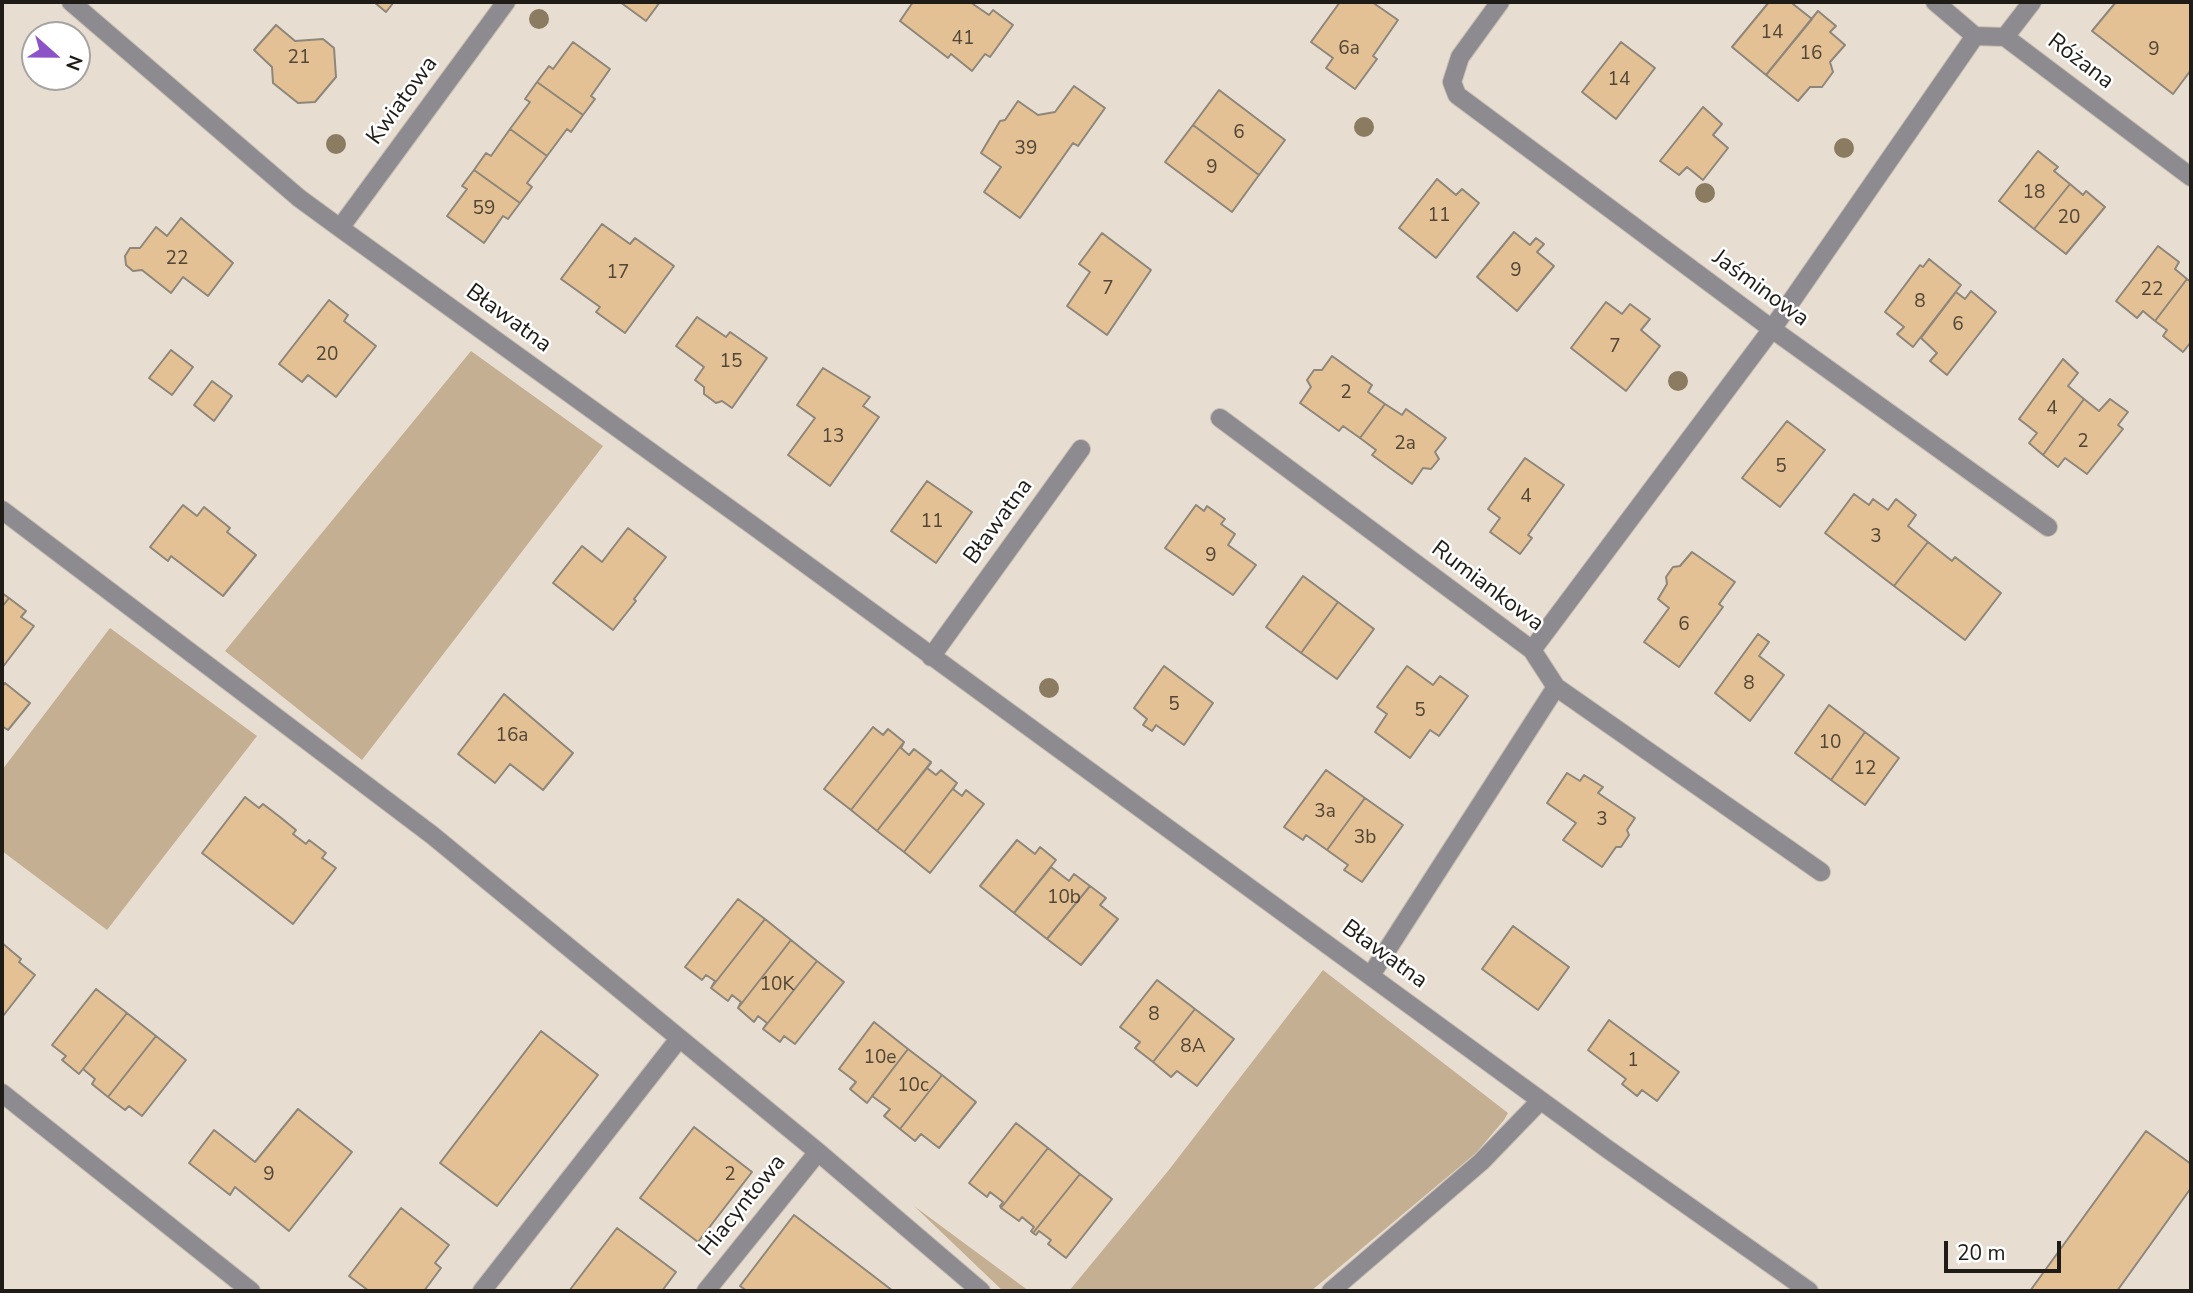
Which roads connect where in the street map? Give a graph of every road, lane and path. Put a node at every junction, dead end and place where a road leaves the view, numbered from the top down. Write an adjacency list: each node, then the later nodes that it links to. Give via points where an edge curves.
1 (71, 2): 9 (street, Bławatna)
2 (506, 2): 9 (street, Kwiatowa)
3 (1500, 2): 10 (street, Jaśminowa, via 1460,57 1452,82 1457,95)
4 (1935, 2): 6 (street)
5 (2032, 2): 7 (street)
6 (1975, 36): 7 (street); 10 (street)
7 (2005, 37): 8 (street, Różana)
8 (2191, 177)
9 (340, 228): 16 (street, Bławatna)
10 (1772, 329): 14 (street, Jaśminowa); 15 (street)
11 (1220, 418): 15 (street, Rumiankowa)
12 (1081, 449): 16 (street, Bławatna)
13 (2, 509): 20 (street, via 432,835)
14 (2048, 527)
15 (1532, 650): 17 (street, Rumiankowa)
16 (931, 657): 19 (street, Bławatna)
17 (1556, 687): 18 (street, Rumiankowa); 19 (street)
18 (1821, 872)
19 (1371, 975): 22 (street, Bławatna)
20 (678, 1040): 23 (street); 25 (street)
21 (2, 1093): 24 (street)
22 (1540, 1101): 28 (street, via 1481,1162); 29 (street, Bławatna)
23 (818, 1152): 26 (street, Hiacyntowa); 27 (street)
24 (251, 1291)
25 (482, 1291)
26 (706, 1291)
27 (981, 1291)
28 (1331, 1291)
29 (1810, 1291)

